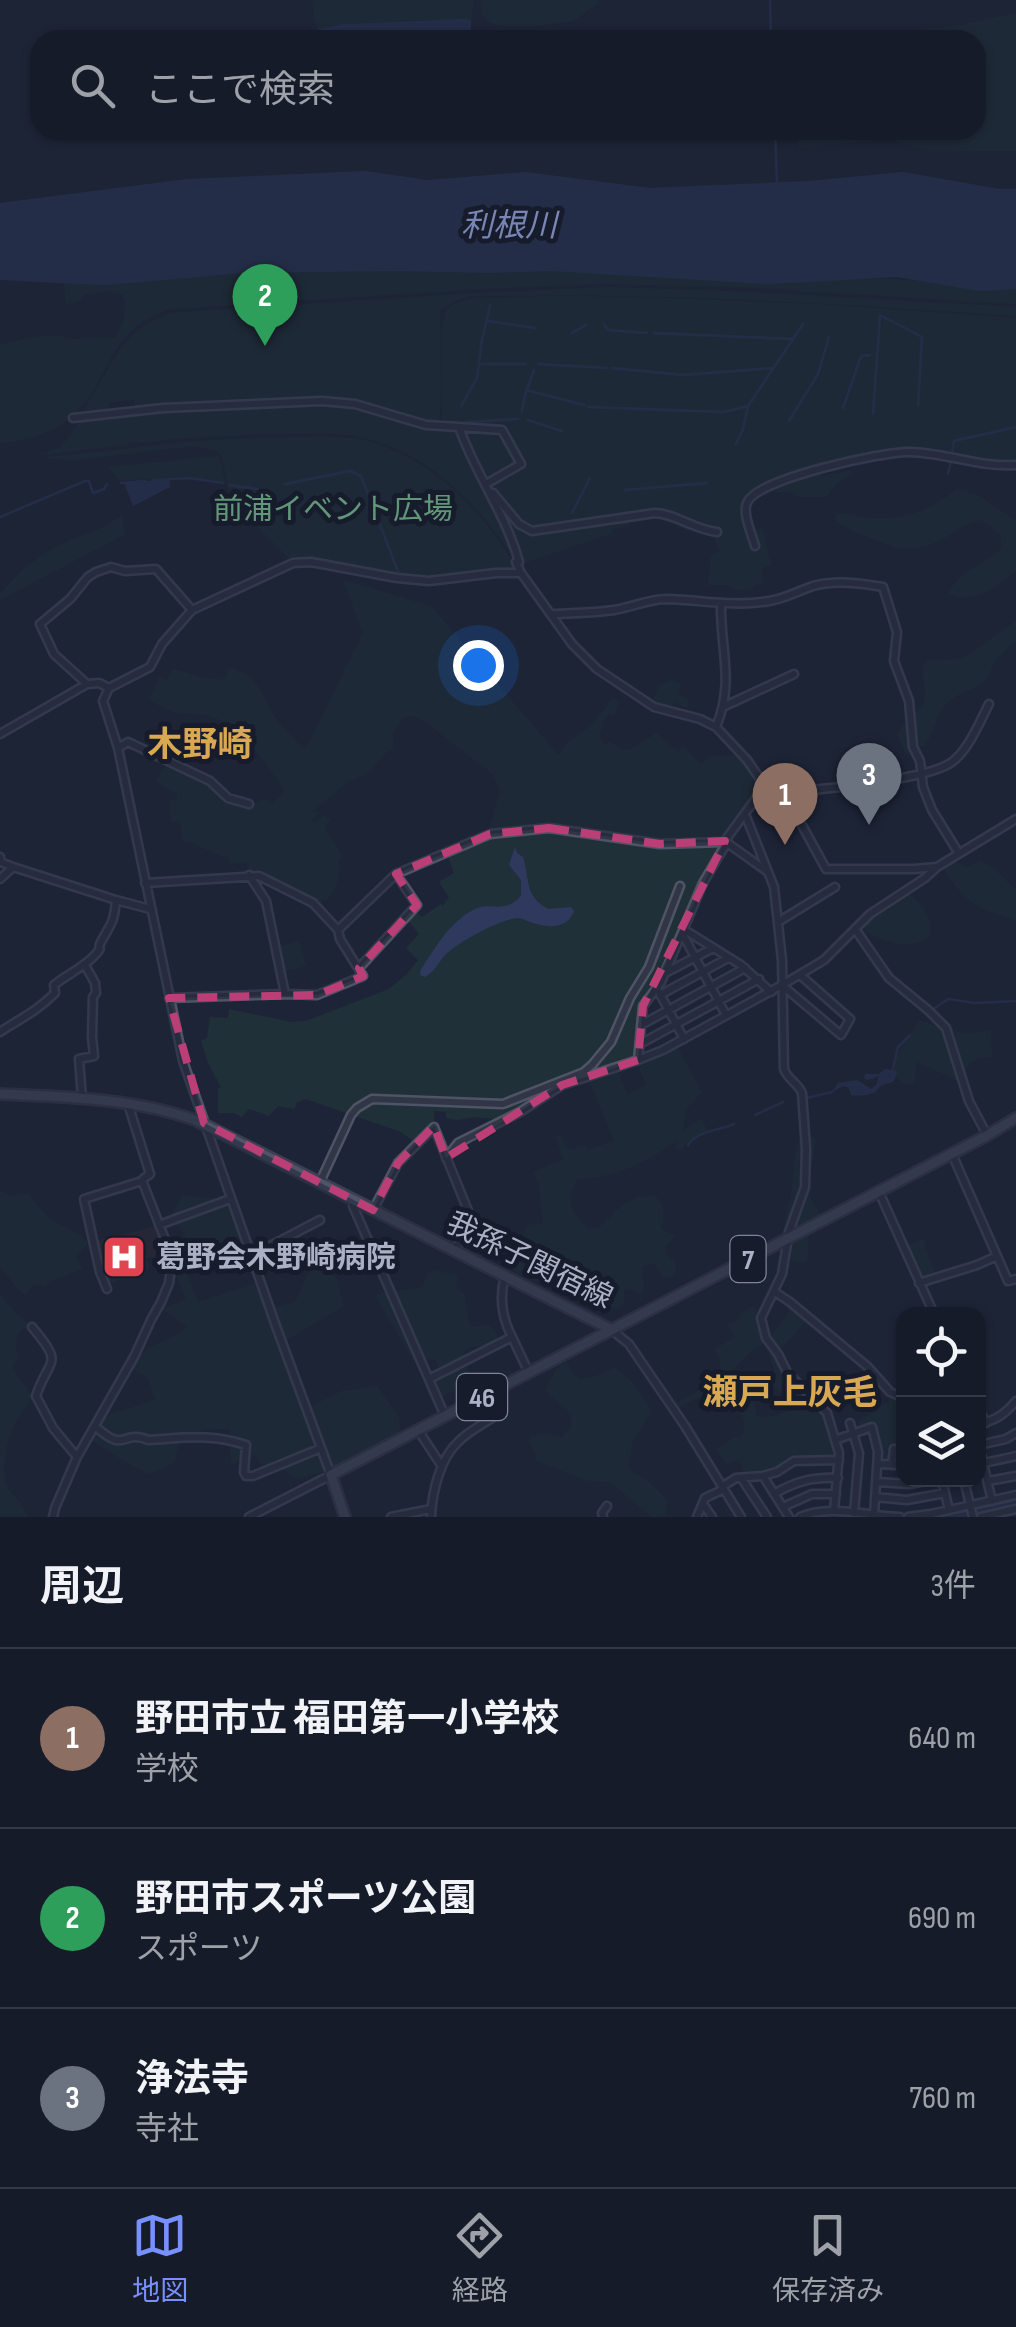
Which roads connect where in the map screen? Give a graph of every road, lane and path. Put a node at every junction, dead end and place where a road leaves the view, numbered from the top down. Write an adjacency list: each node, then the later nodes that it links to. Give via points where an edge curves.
1 (72, 418): 2 (street, via 322,401 426,426)
2 (459, 427): 4 (street); 4 (street, via 502,430 521,464)
3 (1016, 464): 7 (street, via 908,452 806,472 749,499 745,509)
4 (486, 484): 5 (street)
5 (506, 515): 6 (street, via 536,531 655,512); 8 (street)
6 (717, 532)
7 (755, 546)
8 (519, 568): 10 (street, via 429,581 302,562); 11 (street)
9 (721, 604): 11 (street, via 667,599); 16 (street); 20 (street, via 769,601 834,583 883,587)
10 (192, 610): 13 (street, via 156,569 112,567 88,576 40,624 54,654); 14 (street, via 150,666)
11 (551, 614): 17 (street, via 585,656 626,690 664,712)
12 (794, 674): 16 (street)
13 (87, 684): 14 (street); 18 (street)
14 (109, 688): 19 (street, via 103,702)
15 (989, 704): 20 (street, via 957,757)
16 (724, 707): 17 (street)
17 (716, 727): 21 (street)
18 (0, 734)
19 (118, 748): 23 (street, via 128,742); 35 (street)
20 (921, 773): 22 (street, via 829,789); 27 (street, via 926,799)
21 (763, 788): 22 (street); 24 (street)
22 (776, 790): 30 (street, via 826,870)
23 (249, 804)
24 (745, 814): 26 (street); 31 (street)
25 (1016, 819): 27 (street)
26 (726, 842): 31 (street); 32 (street, via 674,844 519,830 490,834); 43 (street)
27 (958, 852): 30 (street)
28 (0, 857): 29 (street)
29 (13, 866): 34 (street); 38 (street)
30 (937, 867): 41 (street)
31 (769, 872): 40 (street)
32 (396, 874): 42 (street); 48 (street, via 417,905)
33 (249, 876): 35 (street); 42 (street, via 313,903); 58 (street, via 266,900)
34 (0, 879)
35 (145, 883): 39 (street)
36 (680, 886): 78 (street, via 611,1042 584,1072 503,1104 372,1099 351,1116)
37 (835, 888): 40 (street)
38 (116, 900): 39 (street); 47 (street, via 98,952)
39 (150, 908): 59 (street)
40 (778, 922): 54 (street)
41 (855, 929): 52 (street); 74 (street, via 889,978 946,1028)
42 (338, 930): 48 (street)
43 (682, 931): 44 (street); 45 (street); 51 (street)
44 (712, 948): 45 (street); 46 (street)
45 (696, 958): 50 (street); 51 (street)
46 (728, 958): 49 (street); 50 (street)
47 (85, 964): 65 (street, via 54,985 43,1005); 70 (street, via 96,993 94,1056 79,1059)
48 (358, 968): 58 (street, via 360,978 317,995)
49 (745, 968): 53 (street); 55 (street)
50 (703, 972): 55 (street); 56 (street)
51 (666, 973): 56 (street)
52 (800, 974): 54 (street); 54 (street, via 850,1020 840,1035)
53 (759, 979): 57 (street); 60 (street)
54 (782, 985): 57 (street); 85 (street, via 784,1069 802,1094 807,1163)
55 (711, 987): 60 (street); 61 (street)
56 (659, 992): 61 (street); 64 (street, via 643,1006)
57 (771, 992): 62 (street)
58 (286, 994): 59 (street)
59 (169, 998): 73 (street)
60 (719, 1001): 62 (street); 63 (street)
61 (668, 1010): 63 (street); 64 (street)
62 (726, 1016): 66 (street)
63 (676, 1024): 66 (street); 67 (street)
64 (640, 1025): 67 (street)
65 (0, 1032)
66 (684, 1040): 68 (street)
67 (638, 1044): 68 (street)
68 (638, 1060): 76 (street, via 562,1084 458,1143)
69 (0, 1094): 70 (main road, 我孫子関宿線)
70 (82, 1099): 71 (main road, 我孫子関宿線)
71 (128, 1104): 73 (main road, 我孫子関宿線); 77 (street, via 150,1174)
72 (1016, 1118): 74 (main road, 我孫子関宿線 / 7)
73 (204, 1124): 78 (main road, 我孫子関宿線); 80 (street)
74 (988, 1135): 75 (main road, 我孫子関宿線 / 7)
75 (952, 1154): 79 (main road, 我孫子関宿線 / 7); 88 (street)
76 (446, 1158): 82 (street, via 434,1127 398,1163); 86 (street, via 473,1223)
77 (142, 1180): 84 (street); 92 (street, via 84,1199)
78 (320, 1182): 81 (main road, 我孫子関宿線)
79 (879, 1192): 85 (main road, 我孫子関宿線 / 7); 91 (street)
80 (230, 1199): 84 (street); 87 (street)
81 (354, 1201): 82 (main road, 我孫子関宿線); 99 (street)
82 (373, 1210): 86 (main road, 我孫子関宿線)
83 (320, 1220): 87 (street)
84 (159, 1225): 106 (street, via 175,1265 169,1284)
85 (787, 1239): 93 (street); 96 (main road, 我孫子関宿線 / 7)
86 (454, 1250): 89 (main road, 我孫子関宿線)
87 (251, 1256): 112 (street)
88 (996, 1256): 90 (street, via 1008,1280); 91 (street)
89 (505, 1276): 96 (main road, 我孫子関宿線); 97 (street, via 503,1319)
90 (1016, 1279)
91 (919, 1283): 94 (street)
92 (107, 1289)
93 (774, 1292): 101 (street); 110 (street, via 761,1318 766,1338 787,1372 827,1413)
94 (931, 1307)
95 (32, 1327): 114 (street, via 50,1348 52,1362 36,1396)
96 (612, 1330): 98 (main road, 46); 133 (street, via 629,1344)
97 (512, 1336): 98 (street); 99 (street)
98 (529, 1373): 100 (main road, 46)
99 (429, 1379): 103 (street)
100 (485, 1396): 103 (main road, 46); 121 (street, via 493,1417 456,1443)
101 (902, 1397)
102 (1016, 1402): 104 (street)
103 (445, 1416): 107 (main road, 46)
104 (986, 1421)
105 (850, 1424): 108 (street)
106 (95, 1426): 112 (street, via 116,1442 212,1436 240,1443 246,1445 246,1476); 114 (street)
107 (418, 1430): 121 (street); 123 (main road, 46)
108 (854, 1434): 110 (street); 118 (street, via 872,1427); 148 (street)
109 (1016, 1434): 111 (street)
110 (835, 1440): 116 (street)
111 (986, 1442)
112 (321, 1448): 123 (street)
113 (896, 1448): 119 (street)
114 (77, 1456): 150 (street)
115 (1016, 1456): 117 (street)
116 (839, 1460): 124 (street, via 794,1461); 127 (street)
117 (986, 1463)
118 (878, 1464): 119 (street); 129 (street)
119 (892, 1465): 120 (street)
120 (896, 1465)
121 (442, 1466): 147 (street)
122 (986, 1472): 128 (street)
123 (332, 1475): 151 (street); 152 (main road)
124 (762, 1476): 126 (street); 135 (street)
125 (1016, 1476): 128 (street)
126 (742, 1478): 133 (street); 158 (street)
127 (838, 1478): 135 (street, via 800,1481); 136 (street)
128 (988, 1481): 139 (street)
129 (877, 1482): 130 (street); 138 (street)
130 (896, 1483)
131 (944, 1487): 134 (street)
132 (966, 1487): 145 (street)
133 (723, 1488): 140 (street); 157 (street)
134 (946, 1492): 138 (street); 143 (street)
135 (774, 1494): 142 (street)
136 (836, 1494): 142 (street, via 812,1494); 144 (street)
137 (1016, 1495): 139 (street)
138 (876, 1498): 149 (street)
139 (992, 1501): 145 (street)
140 (702, 1503): 155 (street); 156 (street)
141 (608, 1506): 154 (street)
142 (783, 1508): 159 (street)
143 (949, 1510): 145 (street); 162 (street)
144 (834, 1511): 148 (street); 160 (street)
145 (972, 1512)
146 (1015, 1512): 163 (street)
147 (431, 1513): 153 (street)
148 (854, 1513): 149 (street)
149 (874, 1515): 161 (street)
150 (53, 1517)
151 (249, 1517)
152 (345, 1517)
153 (390, 1517)
154 (603, 1517)
155 (697, 1517)
156 (712, 1517)
157 (741, 1517)
158 (767, 1517)
159 (789, 1517)
160 (800, 1517)
161 (900, 1517)
162 (908, 1517)
163 (981, 1517)

